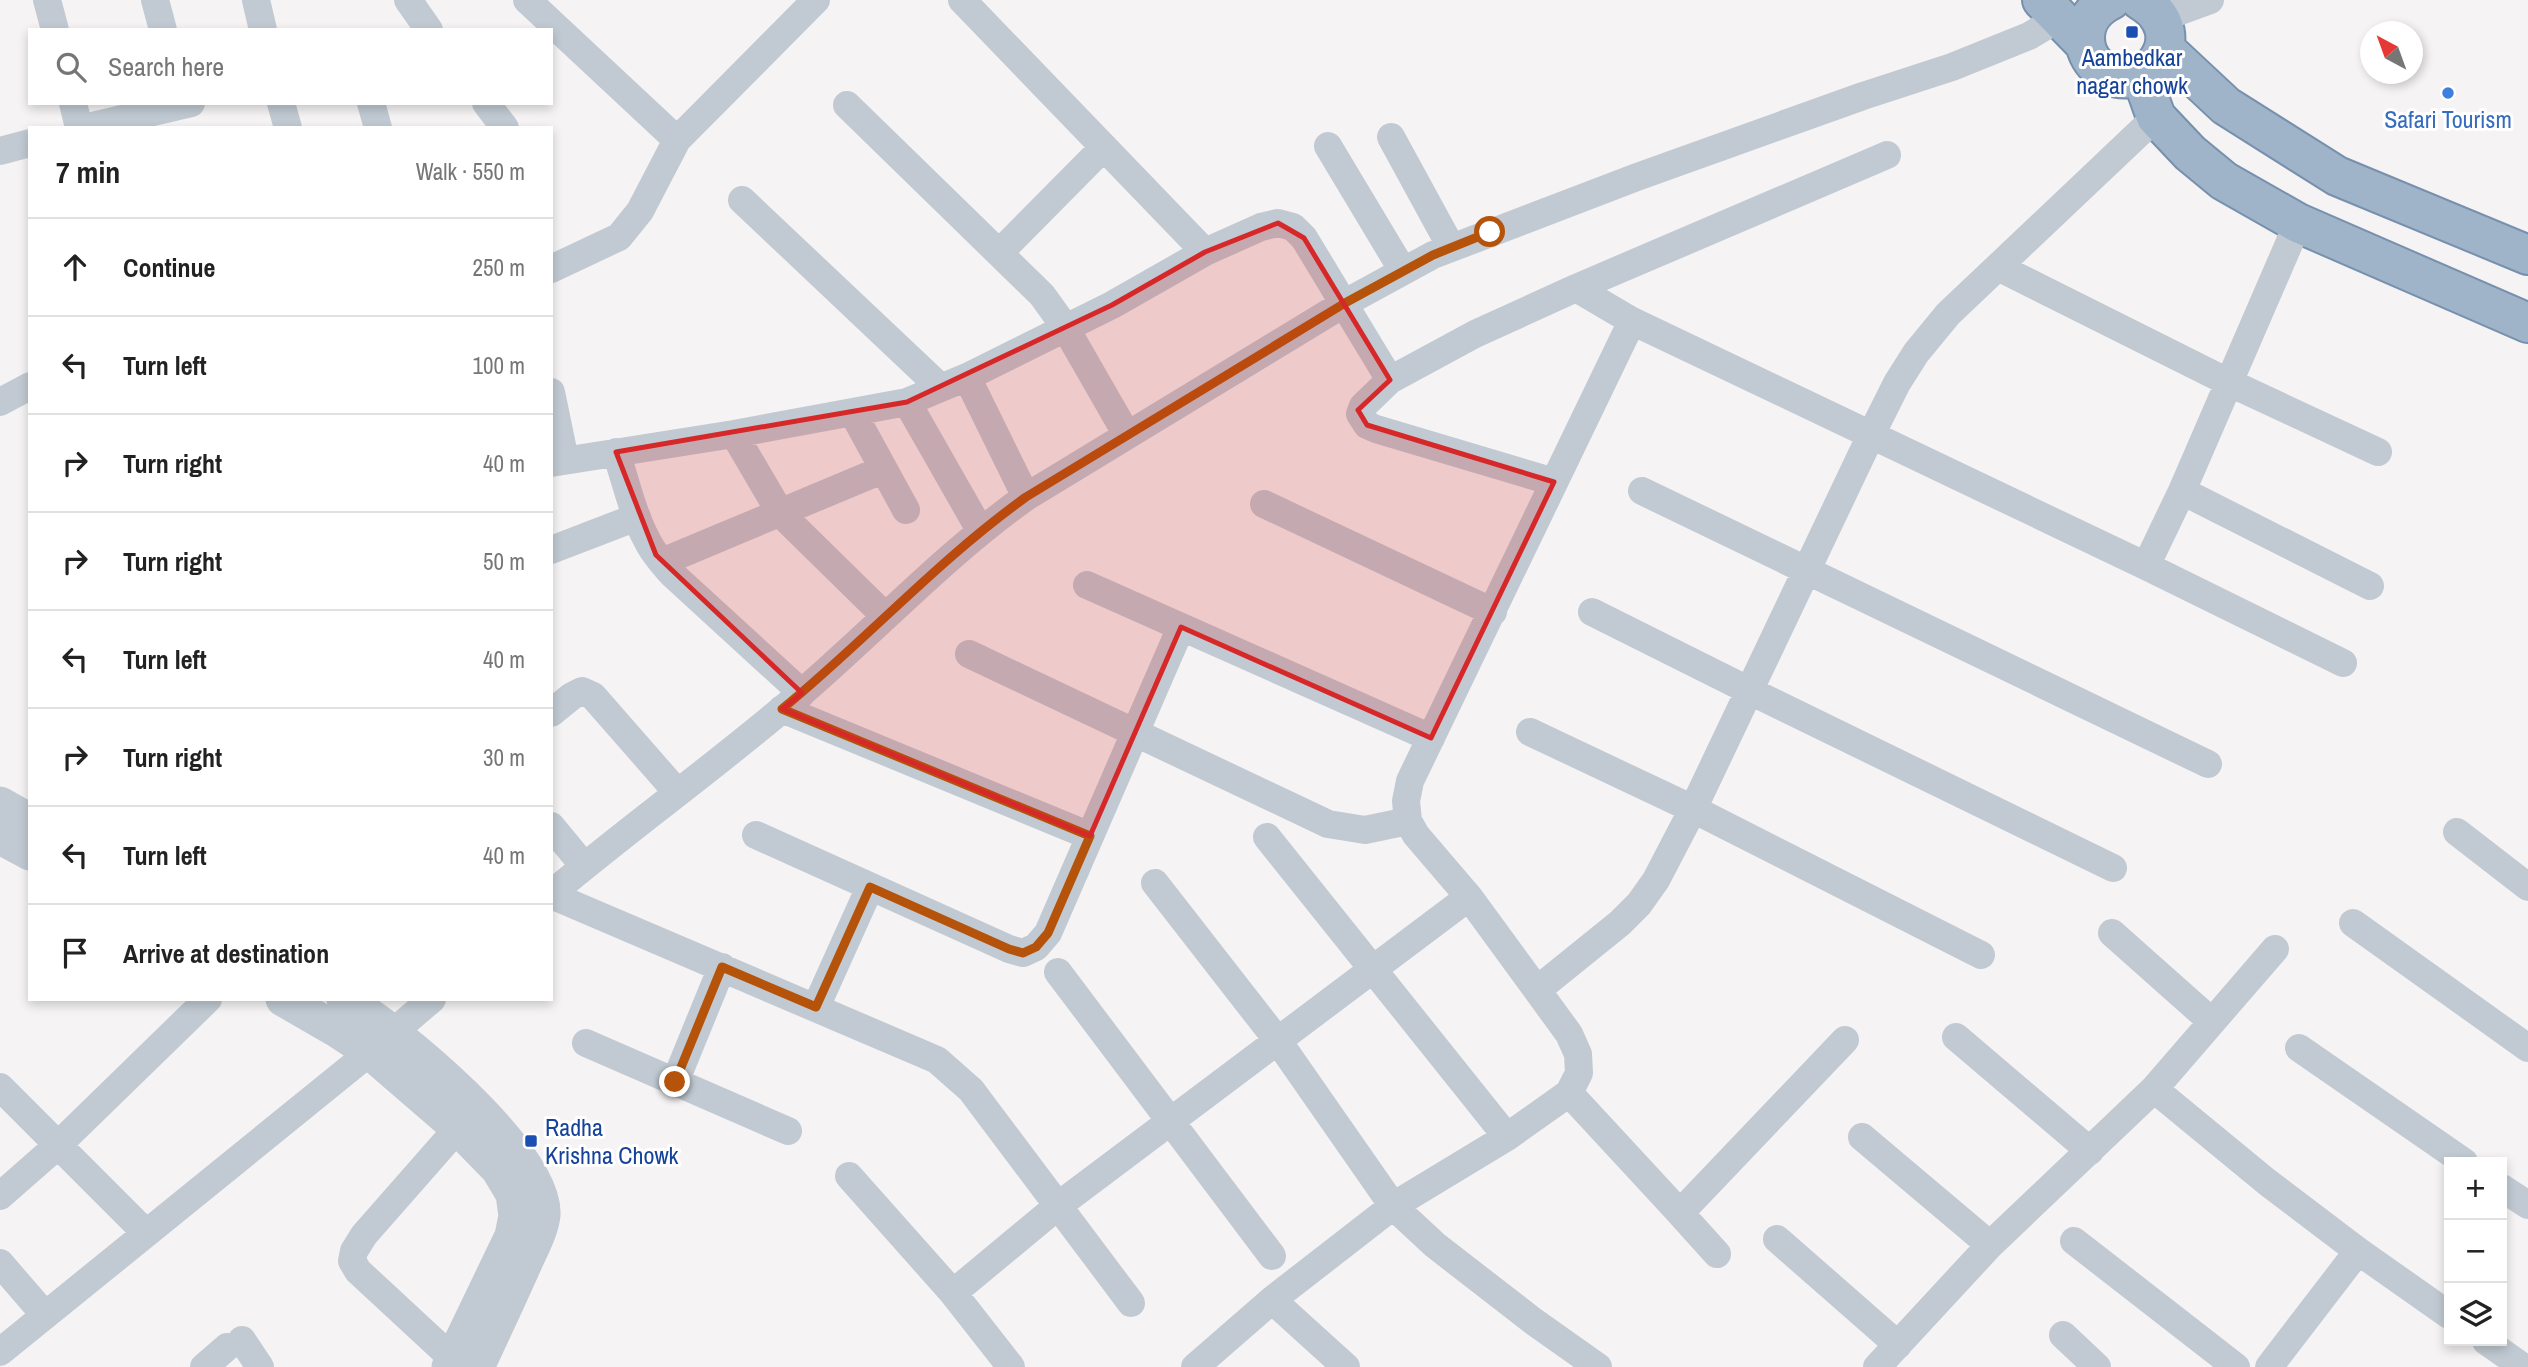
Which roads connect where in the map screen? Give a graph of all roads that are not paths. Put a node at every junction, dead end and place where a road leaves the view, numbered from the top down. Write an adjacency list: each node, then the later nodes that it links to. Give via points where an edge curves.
1 (47, 0): 11 (street)
2 (155, 0): 12 (street)
3 (256, 0): 13 (street)
4 (408, 0): 14 (street)
5 (527, 0): 28 (street)
6 (816, 0): 28 (street)
7 (962, 0): 31 (street)
8 (2111, 0): 9 (highway, via 2088,21)
9 (2062, 20): 10 (highway, via 2105,73 2116,78); 36 (street, via 1952,67)
10 (2170, 21): 21 (highway); 39 (highway, via 2226,106 2337,176)
11 (54, 28)
12 (162, 28)
13 (263, 28)
14 (428, 28)
15 (74, 105): 22 (street)
16 (282, 105): 24 (street)
17 (372, 105): 25 (street)
18 (488, 105): 26 (street)
19 (847, 105): 38 (street)
20 (187, 110): 23 (street)
21 (2156, 117): 35 (highway, via 2224,181); 40 (street)
22 (80, 126)
23 (93, 126)
24 (287, 126)
25 (377, 126)
26 (503, 126)
27 (1391, 137): 36 (street)
28 (677, 140): 41 (street, via 640,211 619,237)
29 (28, 144): 32 (street)
30 (1328, 146): 42 (street)
31 (1104, 147): 37 (street); 38 (street)
32 (0, 151)
33 (1887, 155): 43 (street)
34 (742, 200): 49 (street)
35 (2298, 223): 46 (highway); 50 (street)
36 (1451, 247): 42 (street)
37 (1205, 252): 44 (street, via 1261,227 1278,223 1293,228 1304,237); 47 (street)
38 (999, 253): 47 (street, via 1042,295)
39 (2528, 255)
40 (1998, 267): 50 (street); 58 (street, via 1948,314 1916,353)
41 (553, 268)
42 (1403, 271): 44 (street)
43 (1576, 288): 45 (street); 48 (street, via 1475,334)
44 (1345, 303): 48 (street); 57 (street)
45 (1632, 321): 58 (street); 63 (street)
46 (2528, 323)
47 (1065, 327): 49 (street); 57 (street)
48 (1390, 380): 63 (street, via 1363,406 1360,414 1367,425)
49 (954, 383): 53 (street); 66 (street)
50 (2230, 383): 60 (street); 65 (street)
51 (28, 387): 52 (street)
52 (0, 402)
53 (907, 402): 55 (street); 71 (street)
54 (553, 412): 61 (street)
55 (853, 413): 56 (street); 62 (street)
56 (734, 434): 59 (street); 69 (street)
57 (1127, 435): 66 (street)
58 (1871, 435): 74 (street); 75 (street)
59 (616, 452): 61 (street); 70 (street)
60 (2378, 452)
61 (558, 461)
62 (883, 470): 68 (street); 69 (street)
63 (1555, 482): 78 (street)
64 (1642, 491): 75 (street)
65 (2182, 491): 74 (street); 77 (street)
66 (1026, 497): 71 (street)
67 (1264, 504): 78 (street)
68 (906, 510)
69 (781, 514): 73 (street); 80 (street)
70 (637, 517): 72 (street); 73 (street)
71 (980, 530): 80 (street)
72 (553, 549)
73 (662, 562): 85 (street)
74 (2146, 566): 83 (street)
75 (1807, 570): 84 (street); 90 (street)
76 (1087, 585): 81 (street)
77 (2370, 586)
78 (1493, 612): 89 (street)
79 (1592, 612): 84 (street)
80 (885, 616): 85 (street)
81 (1181, 627): 87 (street); 89 (street)
82 (969, 654): 87 (street)
83 (2343, 663)
84 (1749, 691): 93 (street); 104 (street)
85 (792, 701): 91 (street); 99 (street)
86 (553, 711): 91 (street, via 582,691 593,696)
87 (1135, 731): 95 (street, via 1328,824 1365,830); 99 (street)
88 (1530, 732): 93 (street)
89 (1431, 738): 95 (street, via 1410,782)
90 (2208, 764)
91 (677, 792): 103 (street)
92 (0, 804): 94 (street)
93 (1693, 809): 114 (street); 118 (street, via 1639,904)
94 (28, 820)
95 (1408, 821): 110 (street)
96 (553, 827): 103 (street)
97 (2458, 832): 107 (street)
98 (755, 835): 106 (street)
99 (1090, 836): 106 (street, via 1048,933 1023,953)
100 (0, 837): 102 (street)
101 (1267, 838): 116 (street)
102 (28, 852)
103 (584, 866): 108 (street)
104 (2113, 868)
105 (1156, 883): 126 (street)
106 (870, 887): 123 (street)
107 (2528, 887)
108 (553, 893)
109 (553, 896): 115 (street)
110 (1469, 897): 116 (street); 118 (street)
111 (2353, 923): 131 (street)
112 (2112, 933): 124 (street)
113 (2276, 949): 124 (street)
114 (1981, 955)
115 (722, 967): 123 (street); 132 (street)
116 (1373, 968): 126 (street); 139 (street)
117 (1058, 972): 136 (street)
118 (1537, 990): 135 (street, via 1578,1054 1579,1073)
119 (206, 1001): 141 (street)
120 (286, 1001): 128 (street, via 335,1029)
121 (346, 1001): 128 (street)
122 (430, 1001): 128 (street)
123 (816, 1007): 147 (street, via 922,1052 952,1072 971,1090)
124 (2211, 1021): 134 (street)
125 (1956, 1037): 142 (street)
126 (1278, 1041): 136 (street); 149 (street)
127 (1845, 1041): 150 (street)
128 (382, 1042): 137 (street); 151 (street); 168 (street, via 430,1063 497,1130 540,1194 542,1215 536,1238)
129 (586, 1043): 132 (street)
130 (2299, 1048): 143 (street)
131 (2528, 1048)
132 (675, 1082): 138 (street)
133 (0, 1087): 141 (street)
134 (2154, 1089): 142 (street); 155 (street)
135 (1569, 1093): 139 (street); 150 (street)
136 (1171, 1122): 147 (street); 157 (street)
137 (458, 1128): 168 (street, via 498,1169 513,1194 516,1216); 168 (street, via 364,1236 352,1261)
138 (788, 1131)
139 (1507, 1137): 149 (street)
140 (1862, 1137): 154 (street)
141 (57, 1146): 146 (street); 151 (street)
142 (2090, 1151): 154 (street)
143 (2457, 1157)
144 (849, 1176): 159 (street)
145 (2507, 1191): 148 (street)
146 (0, 1196)
147 (1059, 1205): 159 (street); 161 (street)
148 (2528, 1205)
149 (1394, 1206): 160 (street); 175 (street, via 1435,1245)
150 (1680, 1213): 156 (street)
151 (146, 1233): 163 (street)
152 (1777, 1239): 167 (street)
153 (2074, 1241): 177 (street)
154 (1990, 1245): 167 (street)
155 (2358, 1251): 162 (street); 169 (street)
156 (1717, 1254)
157 (1272, 1256)
158 (0, 1263): 163 (street)
159 (953, 1293): 172 (street)
160 (1272, 1300): 173 (street); 174 (street)
161 (1132, 1304)
162 (2444, 1311)
163 (45, 1315): 166 (street)
164 (2063, 1335): 176 (street)
165 (2493, 1346): 178 (street)
166 (0, 1352)
167 (1886, 1360)
168 (460, 1364)
169 (2274, 1365)
170 (204, 1367): 171 (street, via 234,1344)
171 (260, 1367)
172 (1011, 1367)
173 (1195, 1367)
174 (1346, 1367)
175 (1598, 1367)
176 (2096, 1367)
177 (2236, 1367)
178 (2524, 1367)

